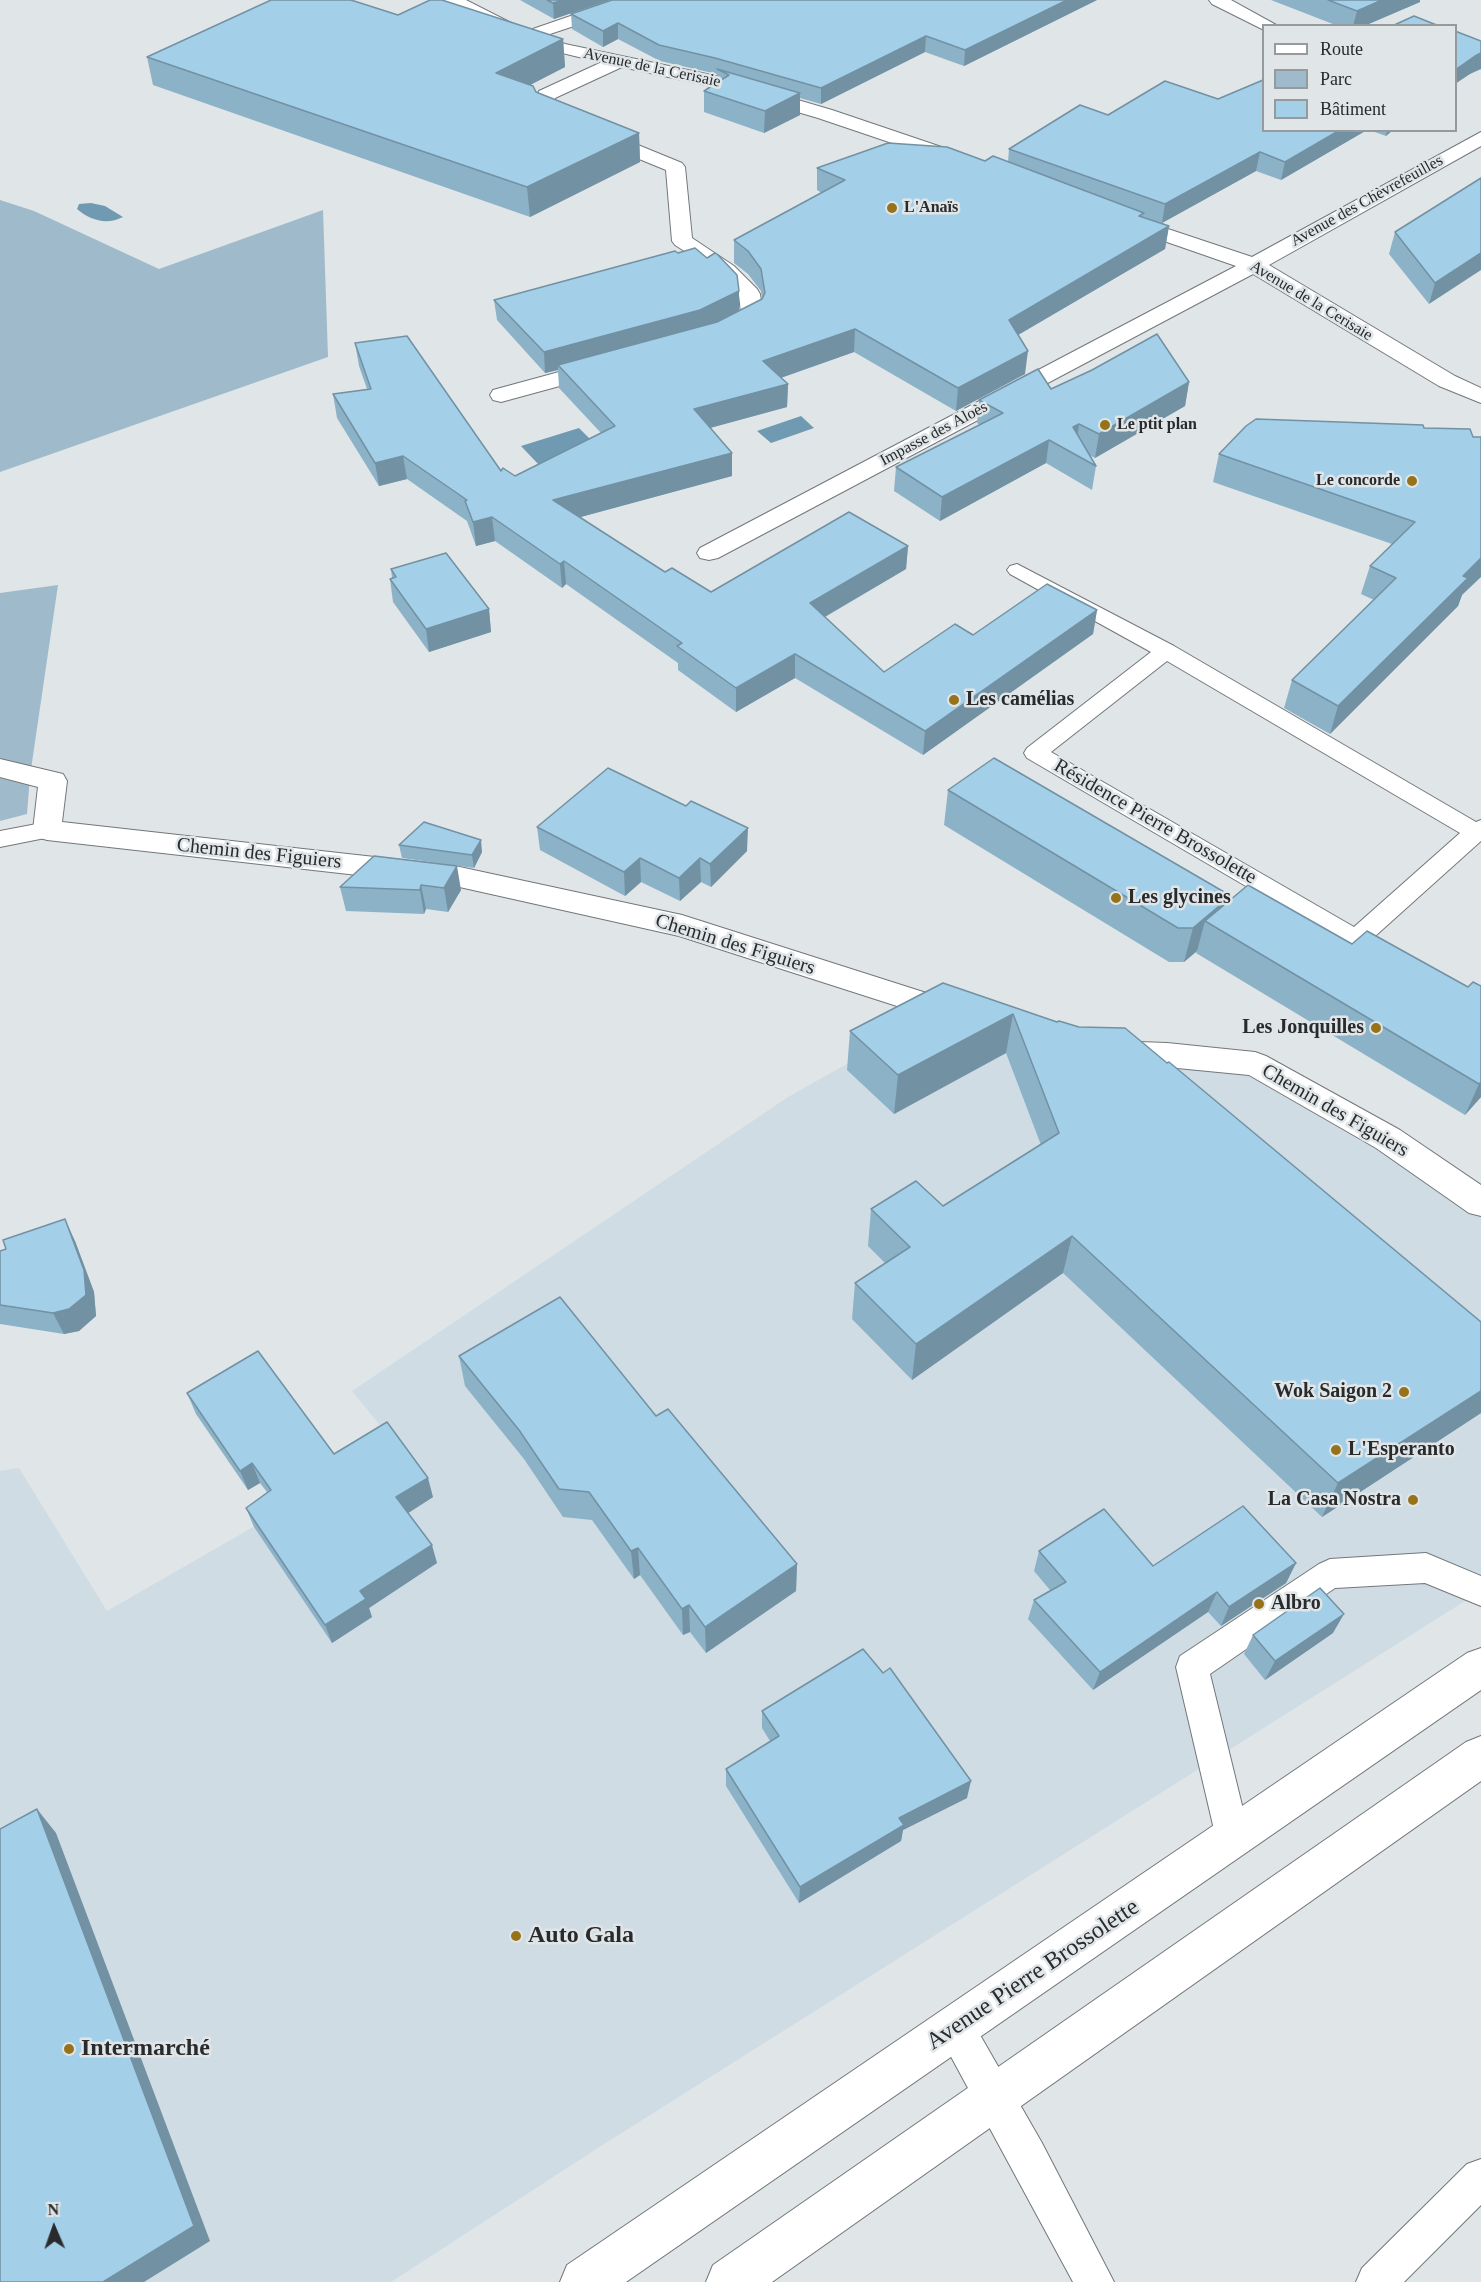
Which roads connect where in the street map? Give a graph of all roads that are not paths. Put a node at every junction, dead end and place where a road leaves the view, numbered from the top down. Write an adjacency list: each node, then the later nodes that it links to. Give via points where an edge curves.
1 (453, 0): 7 (street, Avenue de la Cerisaie)
2 (634, 0): 7 (street)
3 (1218, 0): 5 (street)
4 (1264, 4): 5 (street)
5 (1245, 13): 6 (street)
6 (1266, 24)
7 (525, 37): 8 (street, Avenue de la Cerisaie)
8 (619, 61): 10 (street, Avenue de la Cerisaie, via 733,87); 13 (street, via 546,95 546,114 675,167 682,241 726,270 749,294 752,316)
9 (1475, 134): 12 (street, Avenue des Chèvrefeuilles)
10 (979, 166)
11 (1108, 215): 12 (street, Avenue de la Cerisaie)
12 (1254, 265): 16 (street, Avenue de la Cerisaie, via 1447,381); 17 (street, Impasse des Aloès)
13 (709, 338)
14 (617, 363): 15 (street)
15 (501, 395)
16 (1481, 396)
17 (709, 553)
18 (1017, 570): 19 (lane)
19 (1166, 651): 22 (lane); 24 (lane, Résidence Pierre Brossolette, via 1035,753)
20 (0, 768): 21 (street, via 52,781)
21 (47, 830): 23 (lane); 26 (street, Chemin des Figuiers, via 455,876 682,926)
22 (1478, 830): 24 (lane)
23 (0, 839)
24 (1356, 939): 25 (lane, Résidence Pierre Brossolette)
25 (1404, 967)
26 (977, 1021)
27 (1083, 1052): 28 (street, Chemin des Figuiers, via 1255,1064 1388,1139)
28 (1481, 1203)
29 (1481, 1591): 32 (lane, via 1426,1568 1330,1574 1192,1667)
30 (1481, 1667): 32 (street, Avenue Pierre Brossolette)
31 (1481, 1756): 34 (street)
32 (1233, 1838): 33 (street, Avenue Pierre Brossolette)
33 (955, 2027): 34 (lane); 36 (street, Avenue Pierre Brossolette)
34 (995, 2097): 37 (street); 38 (lane)
35 (1481, 2178): 39 (lane)
36 (584, 2282)
37 (730, 2282)
38 (1094, 2282)
39 (1376, 2282)

